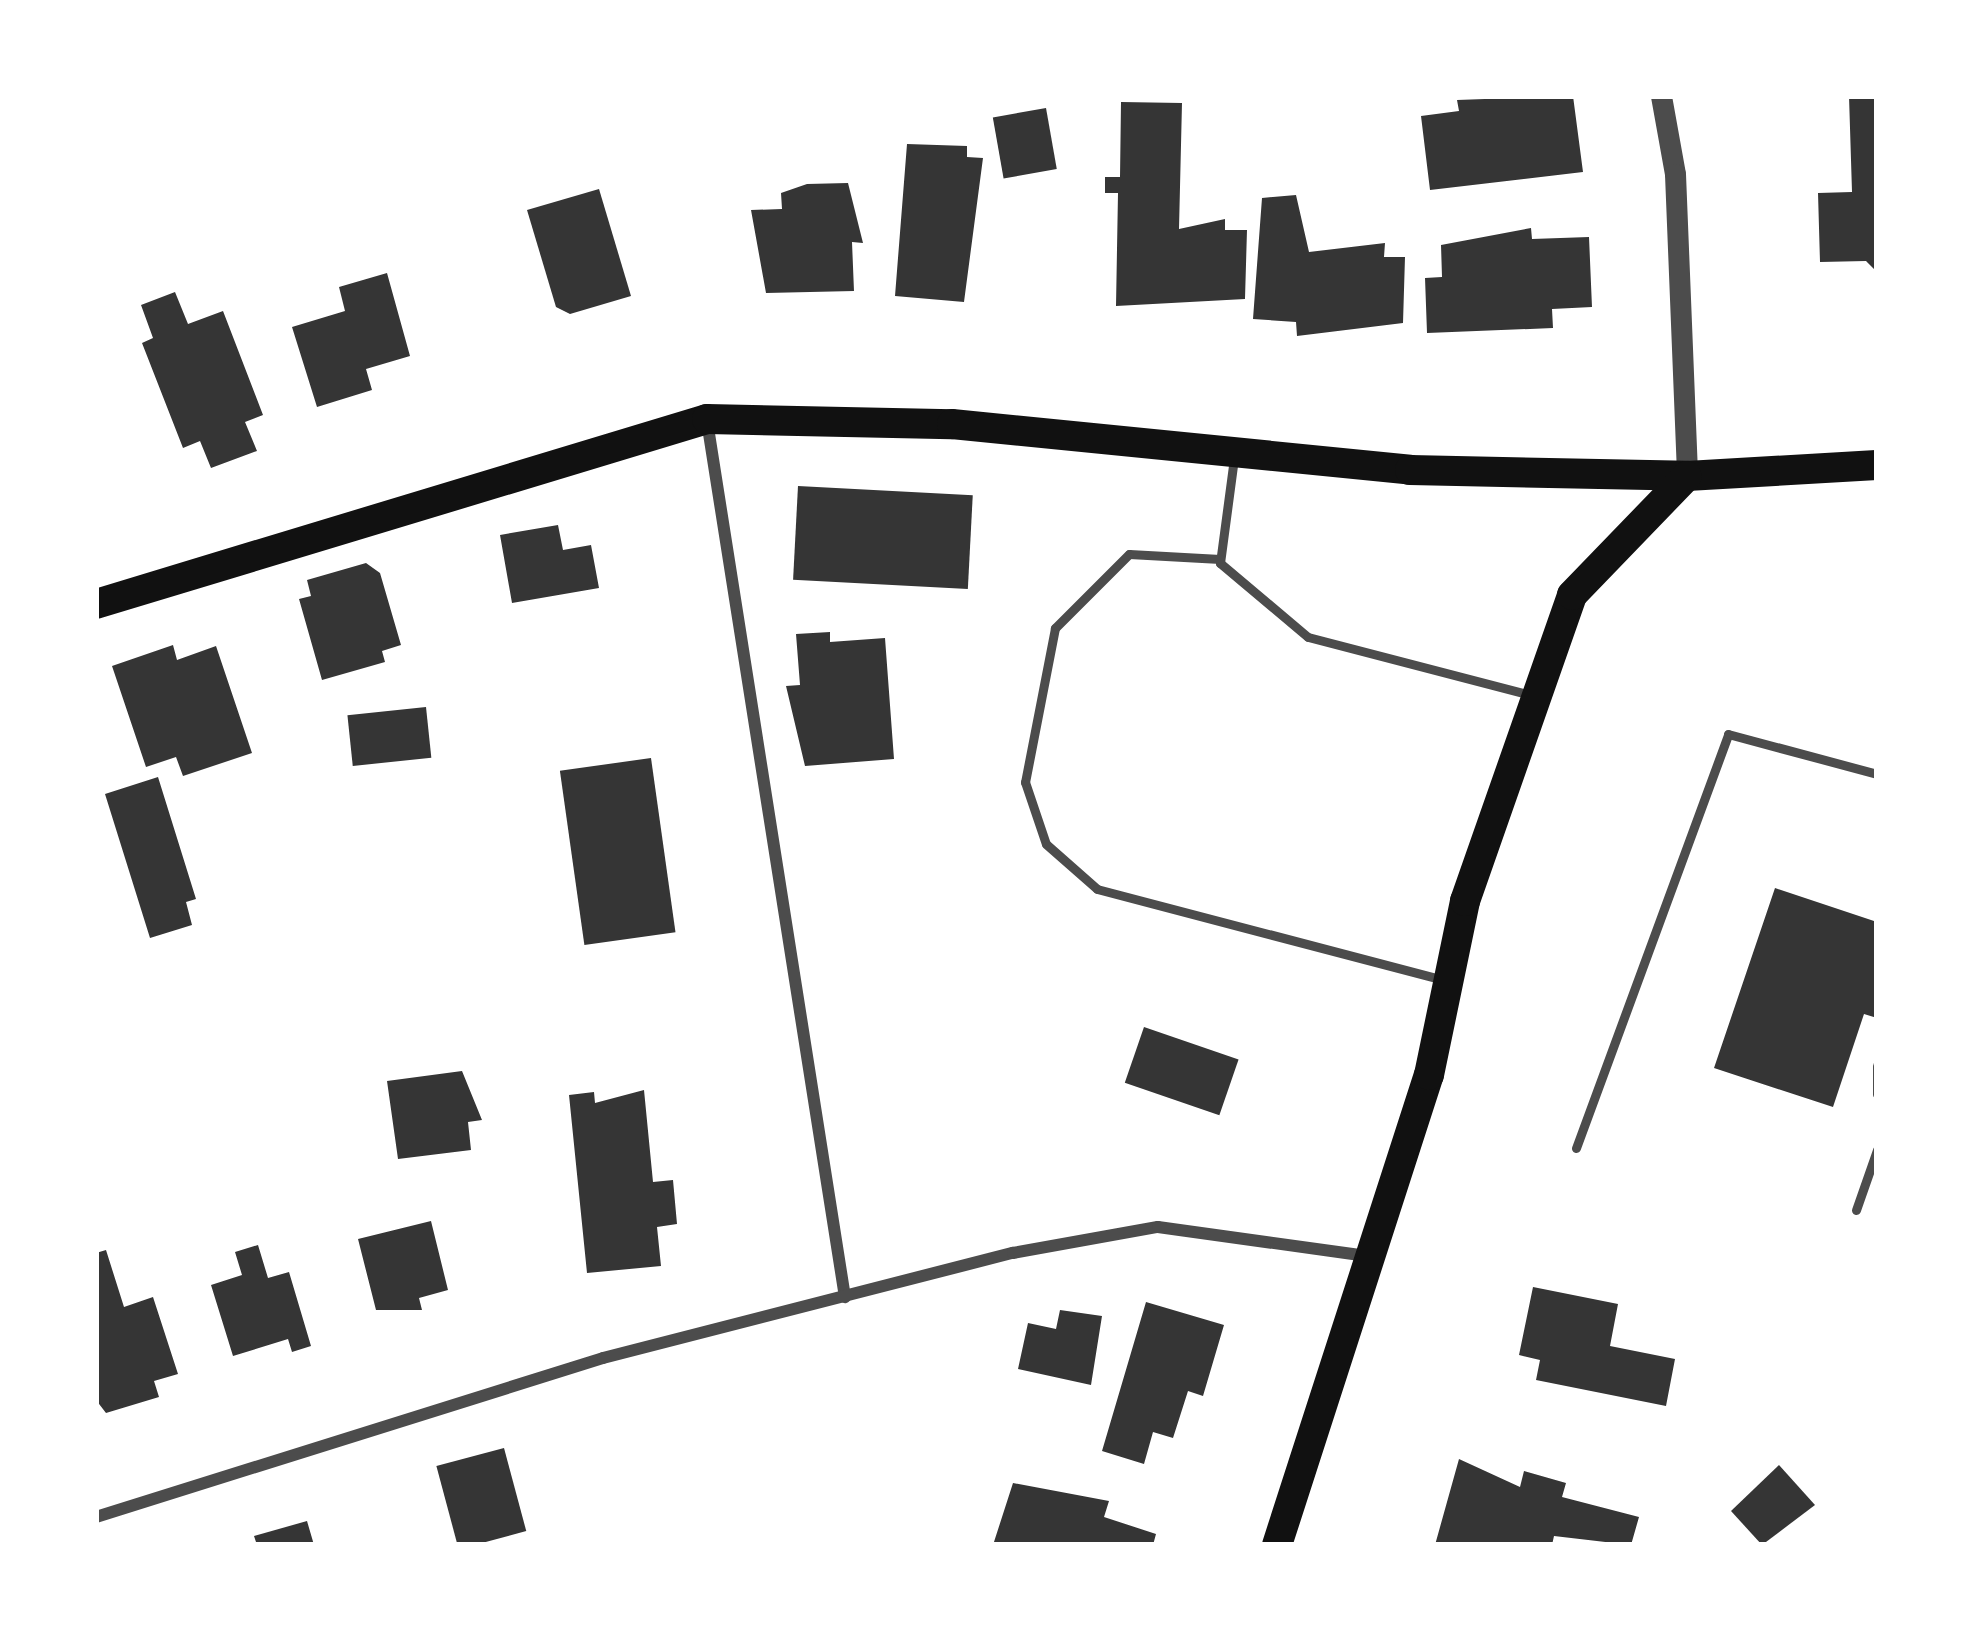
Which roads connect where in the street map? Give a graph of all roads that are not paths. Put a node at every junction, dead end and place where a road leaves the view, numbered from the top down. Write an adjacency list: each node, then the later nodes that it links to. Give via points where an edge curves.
1 (1661, 96): 5 (street, via 1675,174)
2 (707, 419): 3 (main road, via 952,424); 7 (main road); 17 (street)
3 (1235, 450): 5 (main road, via 1410,470); 6 (lane)
4 (1877, 465): 5 (main road)
5 (1687, 476): 8 (main road, via 1585,576)
6 (1220, 559): 8 (lane, via 1308,638); 10 (lane, via 1129,554 1054,628 1025,782 1046,844 1097,889)
7 (96, 604)
8 (1536, 696): 10 (main road)
9 (1877, 774): 13 (lane, via 1728,734)
10 (1445, 980): 16 (main road, via 1429,1075)
11 (1877, 1066): 12 (lane)
12 (1877, 1094)
13 (1576, 1148)
14 (1877, 1150): 15 (lane)
15 (1856, 1210)
16 (1371, 1257): 17 (street, via 1158,1227); 19 (main road)
17 (845, 1297): 18 (street, via 603,1358)
18 (96, 1516)
19 (1277, 1545)

